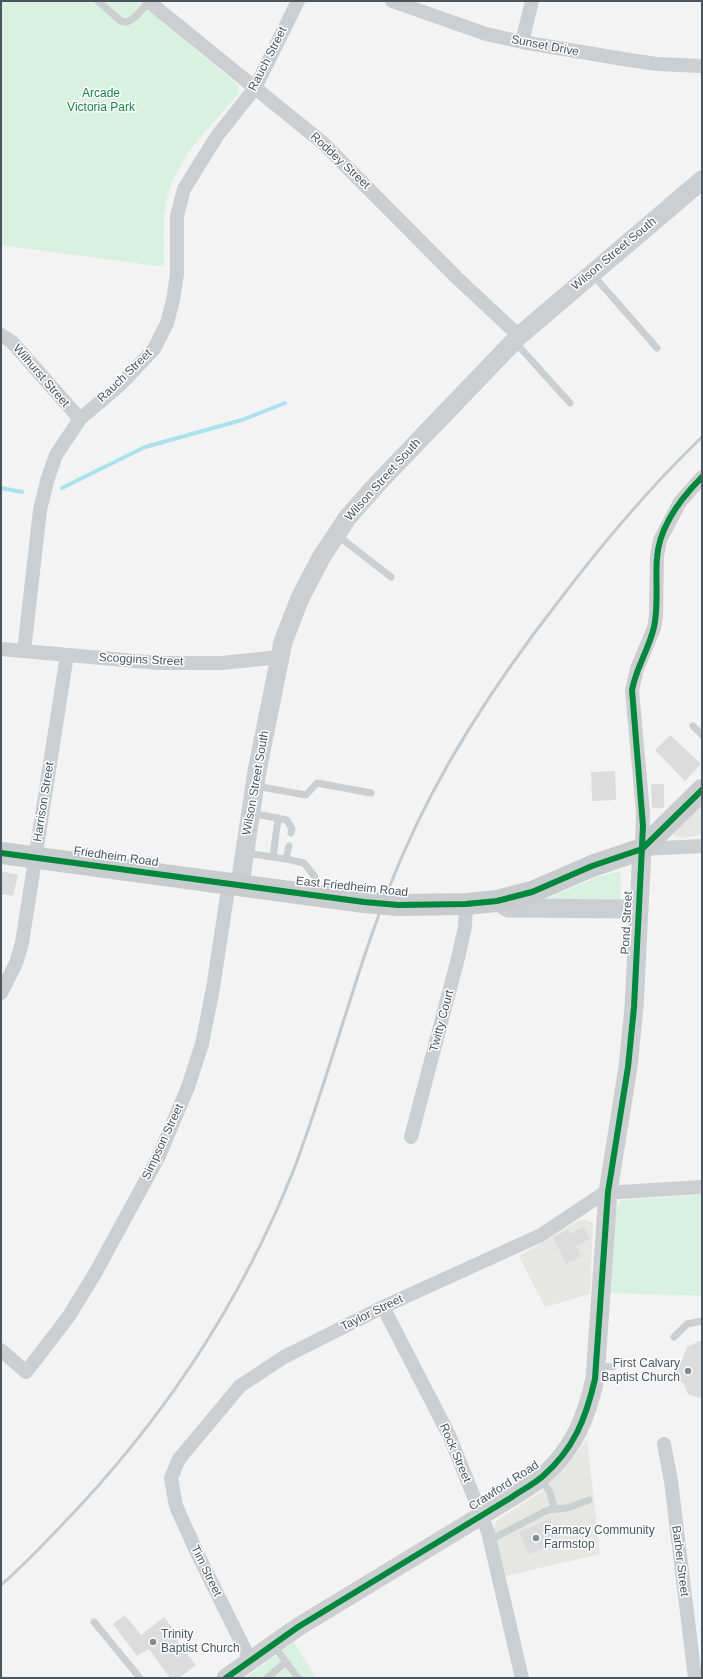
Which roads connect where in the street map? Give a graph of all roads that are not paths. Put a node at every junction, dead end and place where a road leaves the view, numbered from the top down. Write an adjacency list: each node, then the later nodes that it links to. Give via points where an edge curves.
1 (98, 1): 2 (lane, via 121,21 127,22 134,18)
2 (148, 1): 8 (street, Roddey Street)
3 (298, 1): 8 (street, Rauch Street)
4 (392, 1): 6 (street, Sunset Drive, via 479,32)
5 (532, 1): 6 (street)
6 (522, 42): 7 (street, Sunset Drive, via 657,64)
7 (702, 66)
8 (255, 88): 12 (street, Roddey Street, via 323,143); 15 (street, Rauch Street, via 218,136 184,189 177,216 173,300 167,323 154,349 121,384)
9 (702, 180): 10 (street, Wilson Street South)
10 (591, 273): 12 (street, Wilson Street South); 13 (lane)
11 (1, 335): 15 (street, Wilhurst Street, via 12,342)
12 (516, 339): 14 (lane); 17 (street, Wilson Street South, via 379,482 348,517)
13 (657, 348)
14 (570, 403)
15 (80, 419): 20 (street, Rauch Street, via 56,455 47,481 35,539)
16 (702, 477): 33 (street, Pond Street, via 680,502 660,540 654,628 637,669 632,690 643,813)
17 (337, 534): 18 (lane); 22 (street, Wilson Street South, via 300,598)
18 (391, 577)
19 (1, 649): 20 (street, Scoggins Street)
20 (24, 651): 21 (street, Scoggins Street)
21 (67, 655): 22 (street, Scoggins Street, via 158,663 222,663); 36 (street, Harrison Street)
22 (280, 657): 25 (street, Wilson Street South)
23 (693, 726): 24 (lane)
24 (702, 735)
25 (254, 786): 27 (lane, via 306,795 317,784); 28 (street, Wilson Street South)
26 (702, 790): 33 (main road)
27 (371, 793)
28 (250, 813): 29 (lane); 34 (street, Wilson Street South)
29 (278, 818): 30 (lane, via 287,820 292,829); 37 (lane)
30 (291, 833)
31 (289, 846): 38 (lane)
32 (702, 846): 33 (street)
33 (642, 849): 41 (main road, via 592,866 532,892); 43 (street, Pond Street)
34 (245, 852): 37 (lane); 39 (street, Wilson Street South)
35 (1, 853): 36 (main road, Friedheim Road)
36 (35, 857): 39 (main road, Friedheim Road); 44 (street, Harrison Street, via 20,953)
37 (273, 857): 38 (lane)
38 (286, 859): 40 (lane, via 304,863 314,877)
39 (234, 884): 40 (main road, East Friedheim Road); 51 (street, Simpson Street, via 202,1044 185,1094 159,1156 69,1316 26,1372)
40 (315, 895): 42 (main road, East Friedheim Road, via 398,905)
41 (497, 901): 42 (main road, East Friedheim Road); 43 (street, East Friedheim Road, via 508,908)
42 (466, 904): 45 (street, Twitty Court, via 460,951)
43 (638, 909): 47 (street, Pond Street, via 634,1007 628,1067)
44 (1, 993)
45 (411, 1137)
46 (702, 1187): 47 (street)
47 (608, 1192): 48 (street, Taylor Street, via 594,1198 541,1235); 54 (street, Crawford Road, via 605,1367 583,1422 559,1459)
48 (383, 1307): 53 (street, Taylor Street, via 284,1357 240,1386 179,1459); 57 (street, Rock Street, via 448,1435)
49 (702, 1321): 50 (lane, via 687,1324)
50 (674, 1337)
51 (1, 1350)
52 (664, 1444): 68 (street, Barber Street, via 671,1481)
53 (172, 1478): 61 (street, Tim Street, via 176,1506)
54 (539, 1479): 56 (lane, via 549,1490); 57 (street, Crawford Road)
55 (589, 1500): 56 (lane)
56 (555, 1509): 58 (lane, via 548,1510)
57 (480, 1515): 58 (street, Rock Street); 60 (street, Crawford Road)
58 (490, 1540): 67 (street, Rock Street)
59 (94, 1622): 63 (lane)
60 (273, 1644): 61 (street, Crawford Road); 62 (lane)
61 (250, 1660): 64 (street, Crawford Road)
62 (286, 1662): 65 (lane); 66 (lane)
63 (140, 1678)
64 (226, 1678)
65 (267, 1678)
66 (298, 1678)
67 (522, 1678)
68 (695, 1678)

